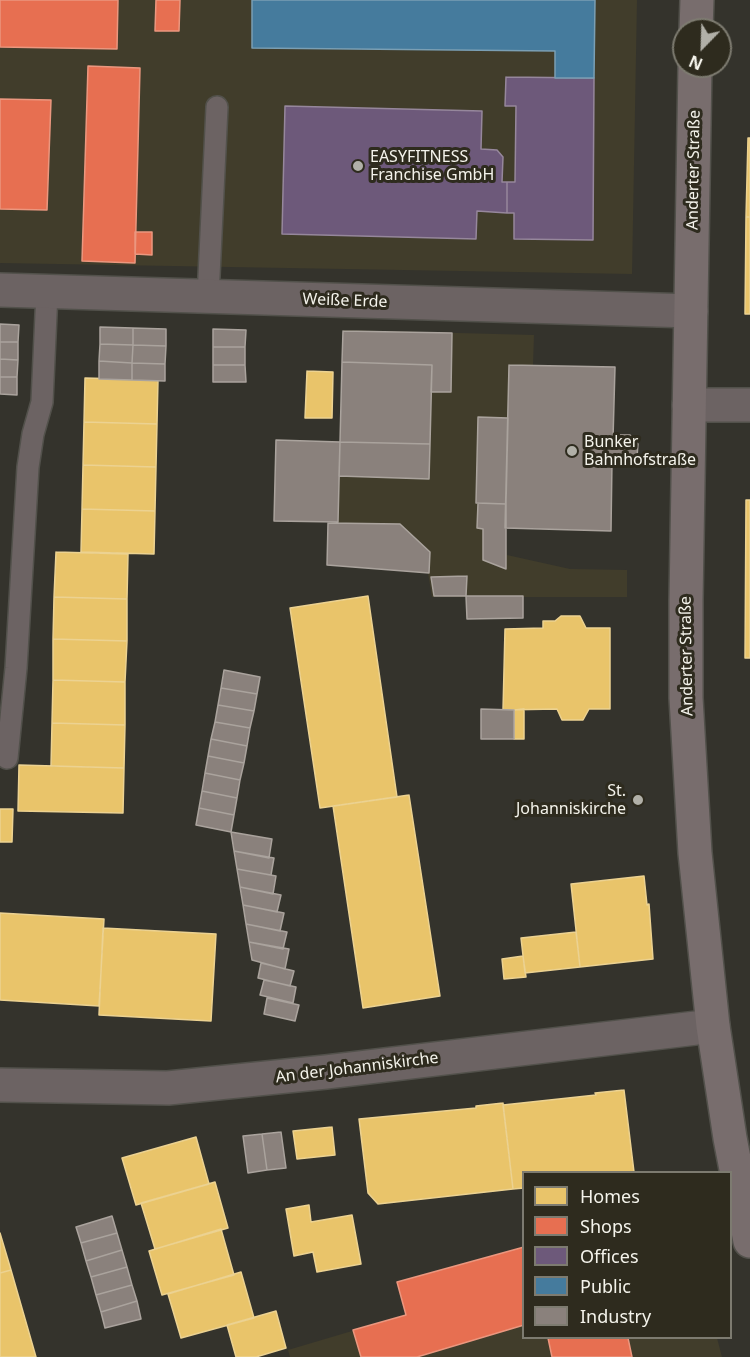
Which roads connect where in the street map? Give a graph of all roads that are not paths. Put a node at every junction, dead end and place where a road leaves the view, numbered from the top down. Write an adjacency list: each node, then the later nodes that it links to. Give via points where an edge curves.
1 (697, 0): 2 (main road)
2 (696, 18)
3 (695, 78): 8 (main road, Anderter Straße)
4 (217, 106): 7 (lane)
5 (0, 290): 6 (street, Weiße Erde)
6 (47, 292): 7 (street, Weiße Erde); 11 (lane, via 42,402 28,467)
7 (208, 297): 8 (street, Weiße Erde)
8 (691, 311): 9 (main road, Anderter Straße)
9 (689, 405): 10 (street); 12 (main road, Anderter Straße, via 686,699 694,853)
10 (750, 405)
11 (7, 758)
12 (713, 1026): 13 (street, An der Johanniskirche, via 168,1088); 14 (main road, Anderter Straße)
13 (0, 1085)
14 (740, 1136): 15 (main road, Anderter Straße)
15 (750, 1241)

